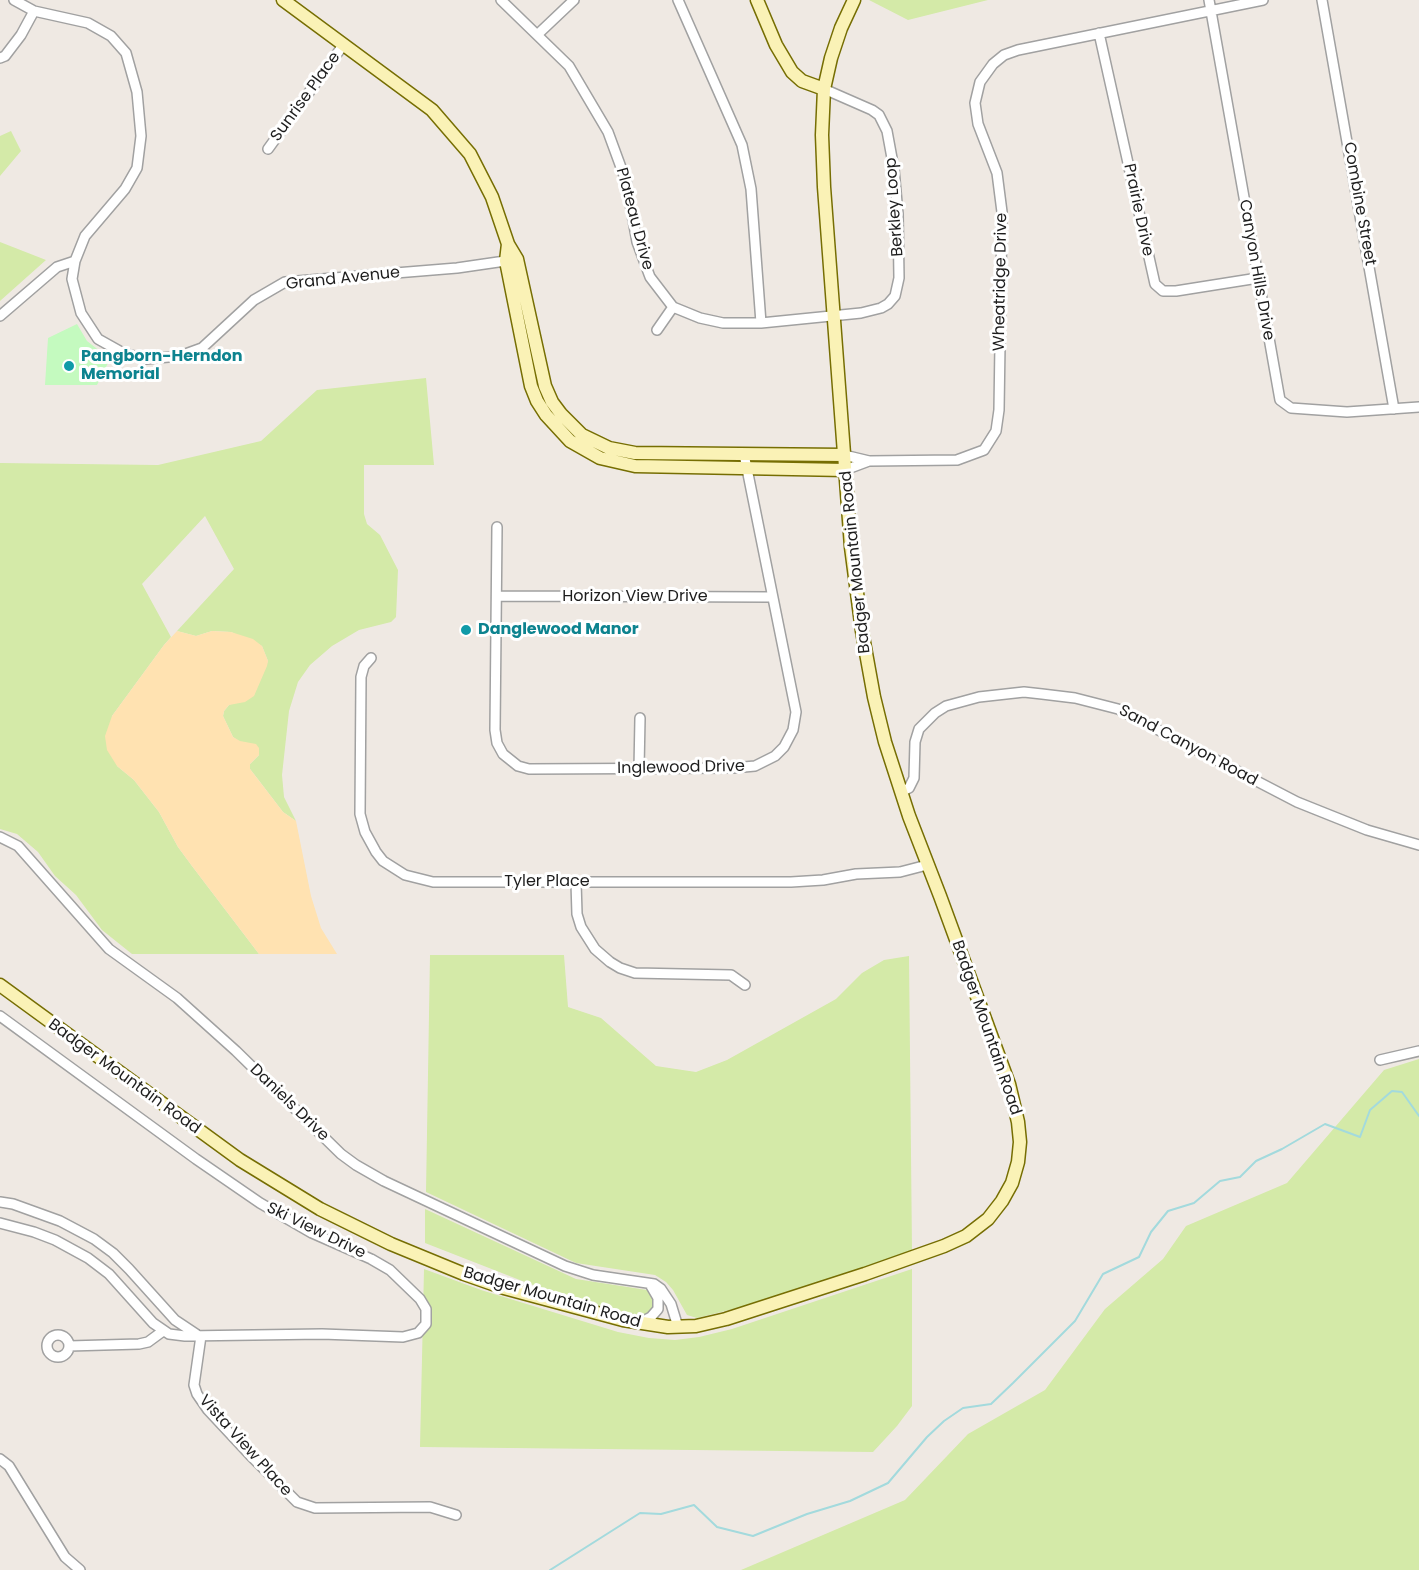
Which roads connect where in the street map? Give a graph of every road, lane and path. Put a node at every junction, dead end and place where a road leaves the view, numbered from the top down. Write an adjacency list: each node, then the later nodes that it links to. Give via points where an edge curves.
1 (14, 0): 11 (street, Grand Avenue)
2 (283, 0): 14 (main road)
3 (501, 0): 13 (street, Plateau Drive)
4 (574, 0): 13 (street)
5 (678, 0): 24 (street, via 742,145 751,189)
6 (757, 0): 16 (main road, via 792,72 802,81)
7 (854, 0): 16 (main road, Badger Mountain Road, via 841,28)
8 (1263, 0): 10 (street)
9 (1322, 0): 27 (street, Combine Street)
10 (1210, 5): 12 (street, Wheatridge Drive); 20 (street, Canyon Hills Drive)
11 (34, 11): 15 (street, via 21,35); 19 (street, Grand Avenue, via 88,23 111,36 126,53 137,92 141,136 136,168 125,189 85,236)
12 (1099, 33): 20 (street, Prairie Drive, via 1155,284 1163,291 1176,291); 30 (street, Wheatridge Drive, via 1018,50 998,59 984,75 976,96 976,117 997,173 1002,212 996,432 984,450 957,460)
13 (537, 35): 21 (street, Plateau Drive, via 569,66 609,132 626,181 637,242 650,277)
14 (344, 44): 17 (street, Sunrise Place); 18 (main road, via 432,110 470,154 492,197)
15 (0, 58)
16 (824, 89): 23 (main road, Badger Mountain Road, via 824,187); 23 (street, Berkley Loop, via 872,110 884,122 898,214 899,278 895,296 873,311)
17 (268, 149)
18 (511, 260): 19 (street, Grand Avenue, via 285,282 254,300 202,348 180,356 146,359 123,353 98,339 81,313 72,279); 28 (main road, via 545,386 571,426 593,442 623,452); 31 (main road, via 531,386 546,415 570,441 600,458 635,466)
19 (75, 261): 22 (street, via 57,267)
20 (1258, 278): 27 (street, Canyon Hills Drive, via 1278,396 1285,405 1347,412)
21 (673, 307): 24 (street, via 723,323); 25 (street)
22 (0, 316)
23 (834, 316): 24 (street); 29 (main road, Badger Mountain Road)
24 (761, 323)
25 (657, 330)
26 (1419, 407): 27 (street, Canyon Hills Drive)
27 (1394, 409)
28 (744, 454): 29 (main road); 31 (street, Inglewood Drive)
29 (844, 455): 30 (street, Wheatridge Drive); 32 (main road, Badger Mountain Road)
30 (869, 461): 32 (street, Wheatridge Drive)
31 (747, 468): 32 (main road); 35 (street, Inglewood Drive)
32 (845, 470): 39 (main road, Badger Mountain Road, via 861,631 879,719)
33 (497, 527): 34 (street, Inglewood Drive)
34 (497, 596): 35 (street, Horizon View Drive); 38 (street, Inglewood Drive, via 495,730 503,754 529,769)
35 (772, 597): 38 (street, Inglewood Drive, via 796,711 793,730 784,747 755,766)
36 (371, 658): 43 (street, Tyler Place, via 361,677 360,814 369,842 383,861 405,875 433,882)
37 (640, 717): 38 (street)
38 (639, 769)
39 (901, 792): 41 (street, Sand Canyon Road, via 909,788 914,778 916,737 935,713 979,697 1024,692 1075,698 1118,709 1297,802 1367,831); 42 (main road, Badger Mountain Road)
40 (0, 837): 51 (street, Daniels Drive, via 12,841 25,853 109,949 177,998 356,1165 565,1266 593,1275)
41 (1419, 845)
42 (927, 865): 43 (street, Tyler Place, via 900,872 805,881); 53 (main road, Badger Mountain Road, via 1014,1103 1020,1142 1012,1183 988,1219 944,1246 770,1306 713,1323)
43 (576, 882): 45 (street, via 580,927 594,949 615,965 635,973 731,975)
44 (0, 985): 52 (main road, Badger Mountain Road, via 240,1160 336,1217 464,1274)
45 (745, 985)
46 (0, 1016): 55 (street, Ski View Drive, via 260,1203 390,1270 415,1293 427,1315 424,1328 409,1336)
47 (1419, 1050): 48 (street)
48 (1380, 1060)
49 (0, 1202): 55 (street, via 60,1221 94,1239 129,1269 175,1320)
50 (0, 1223): 54 (street, via 55,1240 88,1258 109,1274)
51 (635, 1280): 52 (street, via 654,1288 659,1304 651,1317); 53 (street, Daniels Drive, via 661,1289)
52 (638, 1324): 53 (main road, Badger Mountain Road)
53 (678, 1327)
54 (163, 1331): 55 (street, Ski View Drive); 56 (street, via 139,1344)
55 (201, 1336): 58 (street, Vista View Place, via 194,1385 197,1395 297,1502 315,1508 430,1507)
56 (69, 1346)
57 (0, 1459): 59 (street, via 9,1466 65,1557)
58 (456, 1515)
59 (80, 1570)

